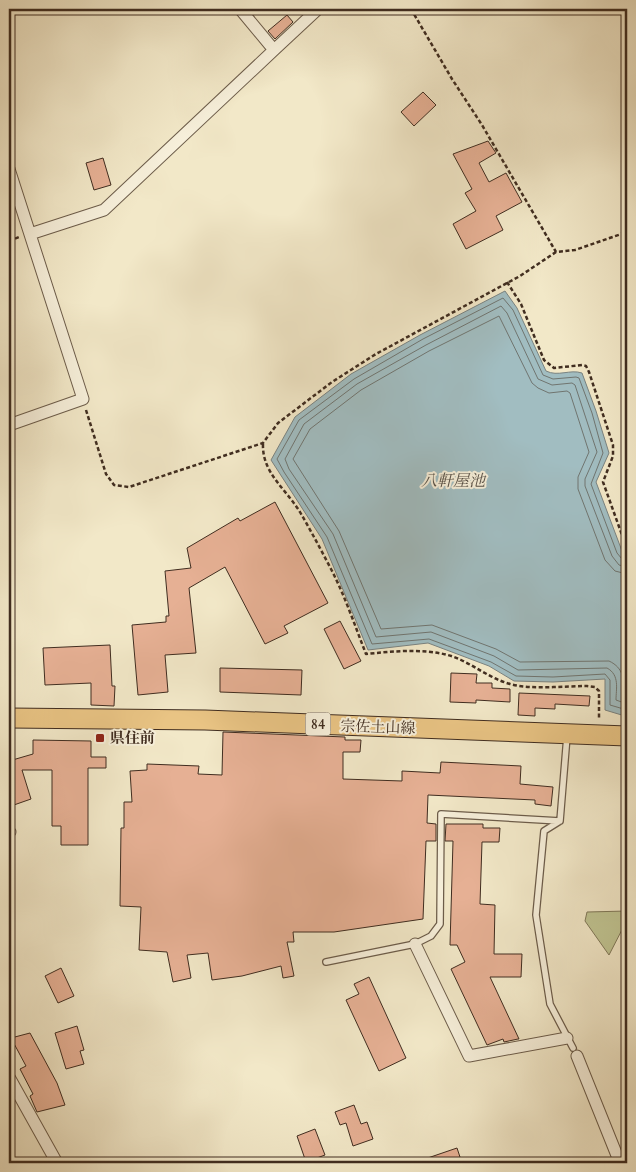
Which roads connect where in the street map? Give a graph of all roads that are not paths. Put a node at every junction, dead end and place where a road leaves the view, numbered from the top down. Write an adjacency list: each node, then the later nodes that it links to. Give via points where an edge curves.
1 (240, 9): 3 (street)
2 (318, 9): 3 (street)
3 (274, 50): 5 (street, via 104,210)
4 (9, 169): 5 (street)
5 (30, 234): 6 (street, via 83,400)
6 (9, 425)
7 (9, 718): 8 (main road, 宗佐土山線 / 84, via 205,720)
8 (567, 734): 9 (main road, 宗佐土山線 / 84); 10 (lane)
9 (627, 736)
10 (560, 821): 11 (lane, via 441,814 440,924 431,936); 13 (lane, via 544,831 536,915 550,1004)
11 (415, 944): 12 (lane); 13 (street, via 469,1056)
12 (326, 962)
13 (572, 1047): 16 (street)
14 (9, 1077): 15 (street)
15 (57, 1163)
16 (620, 1163)

